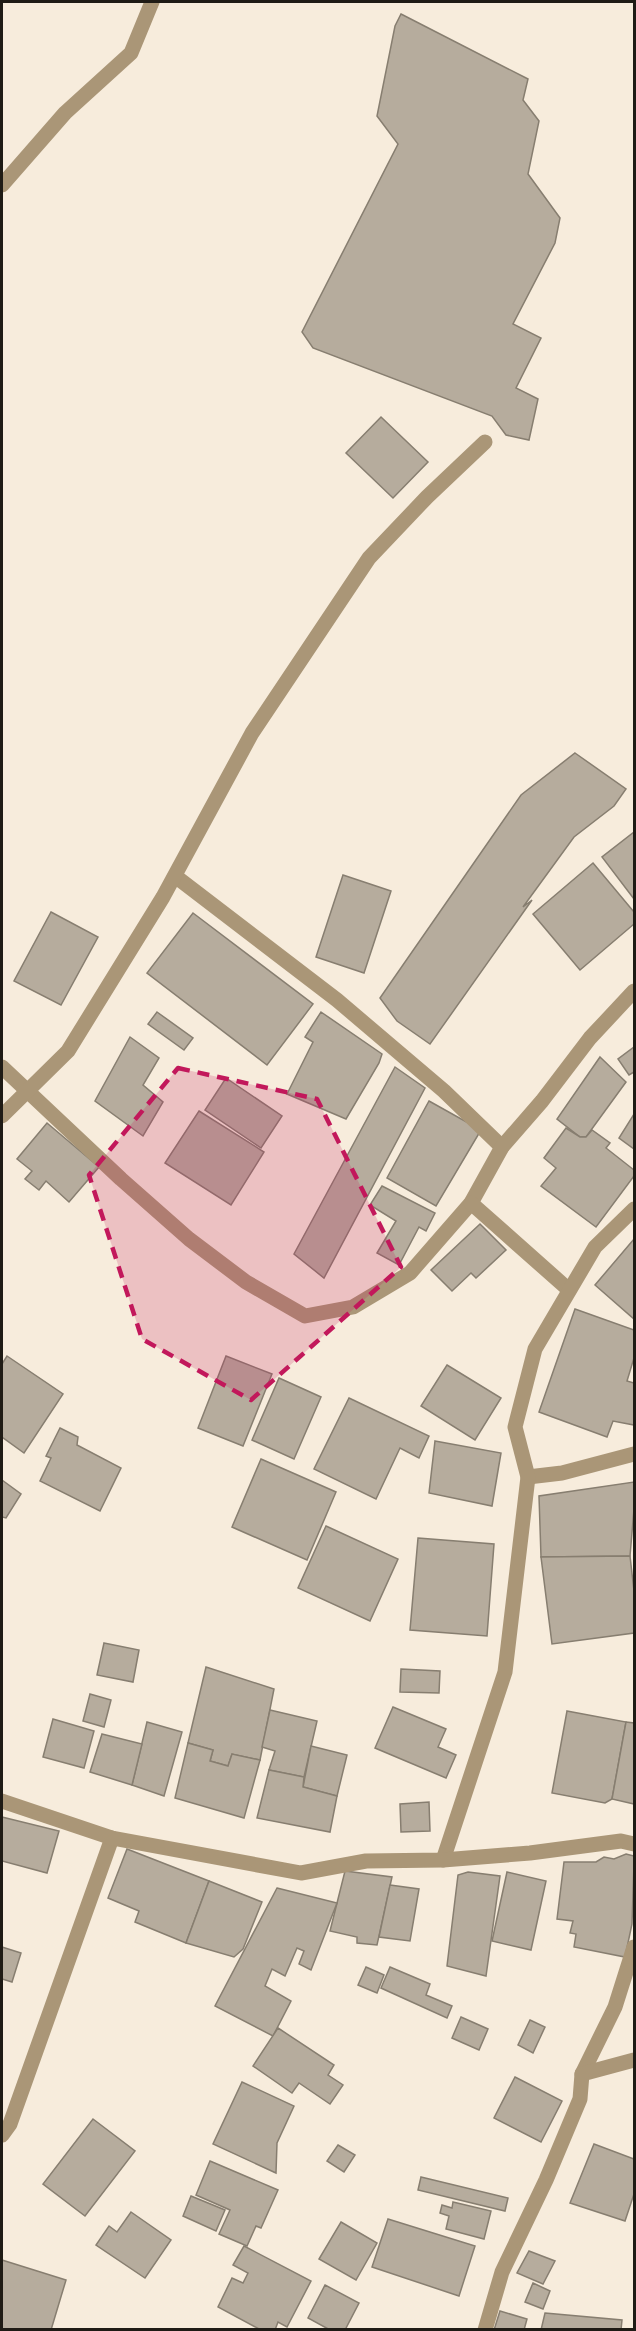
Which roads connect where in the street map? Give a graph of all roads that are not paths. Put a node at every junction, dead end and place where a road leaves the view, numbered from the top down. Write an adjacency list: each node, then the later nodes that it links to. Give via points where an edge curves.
1 (152, 2): 2 (street, via 131,53 65,113)
2 (2, 185)
3 (485, 442): 4 (street, via 369,558 252,733)
4 (175, 876): 7 (street, via 68,1051); 9 (street, via 337,1000)
5 (634, 991): 9 (street, via 590,1038)
6 (2, 1067): 7 (street)
7 (28, 1091): 8 (street); 10 (street, via 189,1239 246,1282 304,1316 353,1308 410,1273)
8 (2, 1116)
9 (502, 1147): 10 (street)
10 (471, 1203): 12 (street)
11 (634, 1209): 12 (street, via 594,1247)
12 (569, 1290): 14 (street, via 534,1349 515,1426)
13 (634, 1454): 14 (street, via 562,1473)
14 (528, 1477): 18 (street, via 505,1671)
15 (2, 1801): 16 (street)
16 (112, 1838): 18 (street, via 301,1873 366,1861); 22 (street, via 10,2124)
17 (634, 1844): 18 (street, via 621,1841)
18 (443, 1860)
19 (634, 1947): 21 (street, via 615,2007)
20 (634, 2061): 21 (street)
21 (582, 2074): 23 (street, via 580,2099 502,2272)
22 (2, 2135)
23 (485, 2330)

